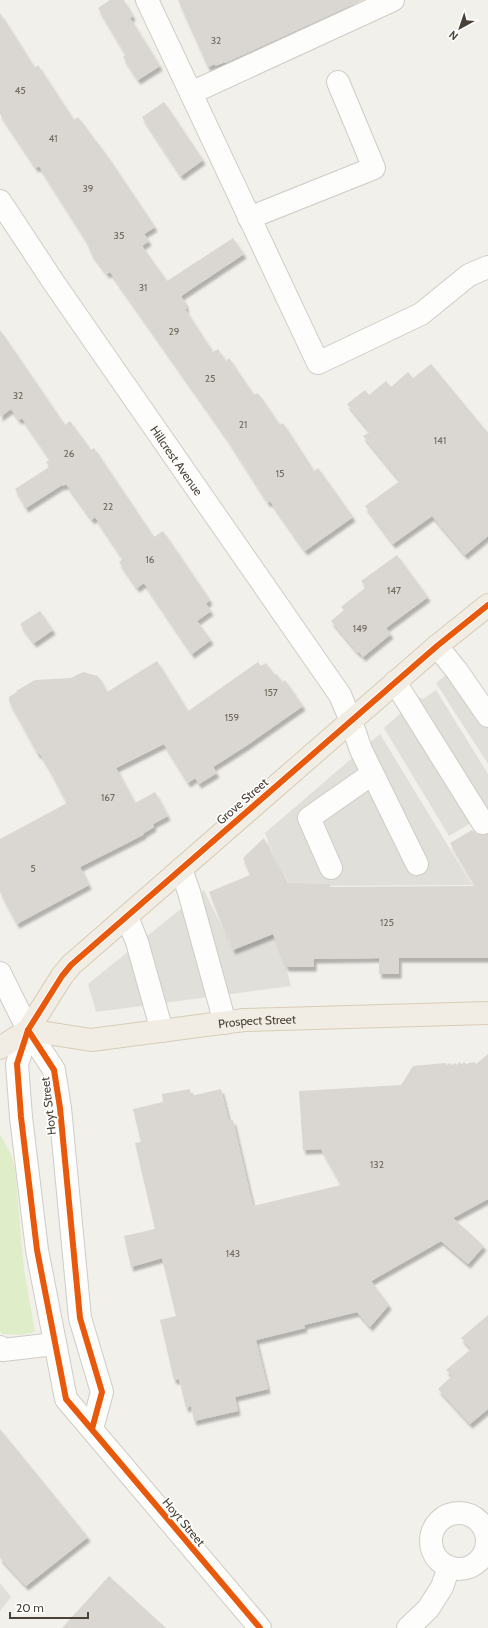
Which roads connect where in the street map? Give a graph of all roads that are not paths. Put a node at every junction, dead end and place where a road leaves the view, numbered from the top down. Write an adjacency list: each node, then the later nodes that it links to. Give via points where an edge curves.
1 (147, 0): 4 (street)
2 (393, 0): 4 (street)
3 (338, 82): 6 (street, via 374,168)
4 (191, 93): 6 (street)
5 (0, 201): 12 (street, Hillcrest Avenue, via 58,290 340,696)
6 (249, 218): 7 (street, via 318,363 421,314 469,275)
7 (488, 267)
8 (488, 605): 9 (main road, Grove Street)
9 (437, 646): 10 (main road, Grove Street); 11 (street)
10 (395, 682): 12 (main road, Grove Street); 14 (street)
11 (488, 716)
12 (351, 721): 13 (street, Hillcrest Avenue); 17 (main road, Grove Street)
13 (372, 774): 15 (street, Hillcrest Avenue); 16 (street, via 309,818)
14 (483, 823)
15 (417, 864)
16 (331, 868)
17 (181, 869): 18 (main road, Grove Street); 21 (street)
18 (127, 917): 22 (main road, Grove Street, via 62,976); 23 (street, via 137,942)
19 (0, 973): 22 (street)
20 (488, 1013): 21 (main road, Prospect Street)
21 (225, 1023): 23 (main road, Prospect Street)
22 (28, 1030): 23 (main road, Prospect Street, via 91,1040); 24 (main road); 25 (street, Hoyt Street, via 17,1064 21,1117 37,1250); 27 (street, Hoyt Street, via 54,1070 60,1108 80,1318 102,1392)
23 (162, 1031)
24 (0, 1048)
25 (55, 1344): 26 (street, via 3,1350); 27 (street, Hoyt Street, via 66,1399)
26 (0, 1347)
27 (92, 1429): 29 (street, Hoyt Street)
28 (449, 1567): 30 (street, via 442,1587 428,1609)
29 (255, 1626)
30 (408, 1628)

